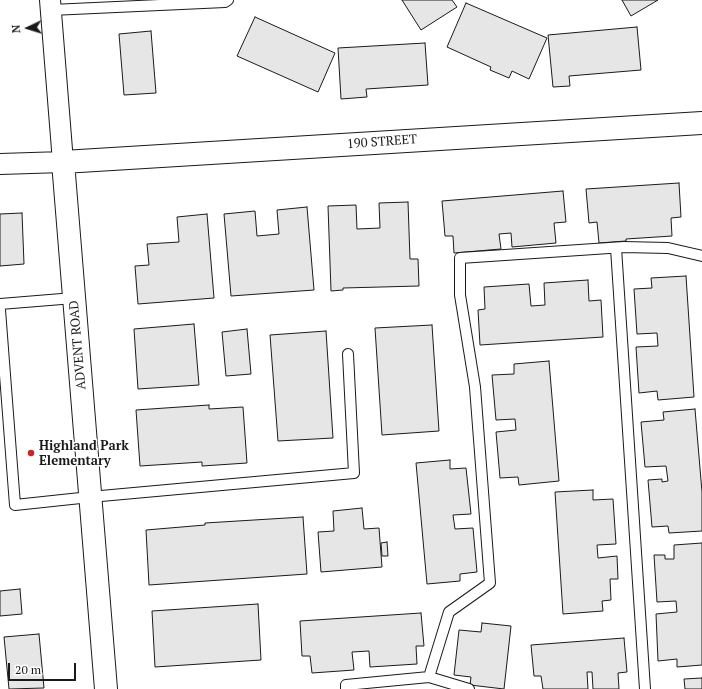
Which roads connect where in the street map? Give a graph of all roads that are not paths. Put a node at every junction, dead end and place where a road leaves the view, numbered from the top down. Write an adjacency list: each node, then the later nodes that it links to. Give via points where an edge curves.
1 (228, 0): 2 (lane)
2 (50, 5): 4 (street, ADVENT ROAD)
3 (702, 123): 4 (street, 190 STREET)
4 (63, 162): 5 (street); 8 (street, ADVENT ROAD)
5 (0, 164)
6 (616, 248): 7 (lane, via 668,248); 13 (lane, via 460,258 460,295 475,387 490,583 449,612); 17 (lane)
7 (702, 256)
8 (74, 298): 9 (lane); 12 (street, ADVENT ROAD)
9 (0, 304)
10 (0, 310): 12 (lane, via 16,505)
11 (348, 354): 12 (lane, via 354,473)
12 (90, 497): 14 (street, ADVENT ROAD)
13 (429, 677): 15 (lane, via 346,685); 16 (lane)
14 (106, 689)
15 (346, 689)
16 (469, 689)
17 (644, 689)

